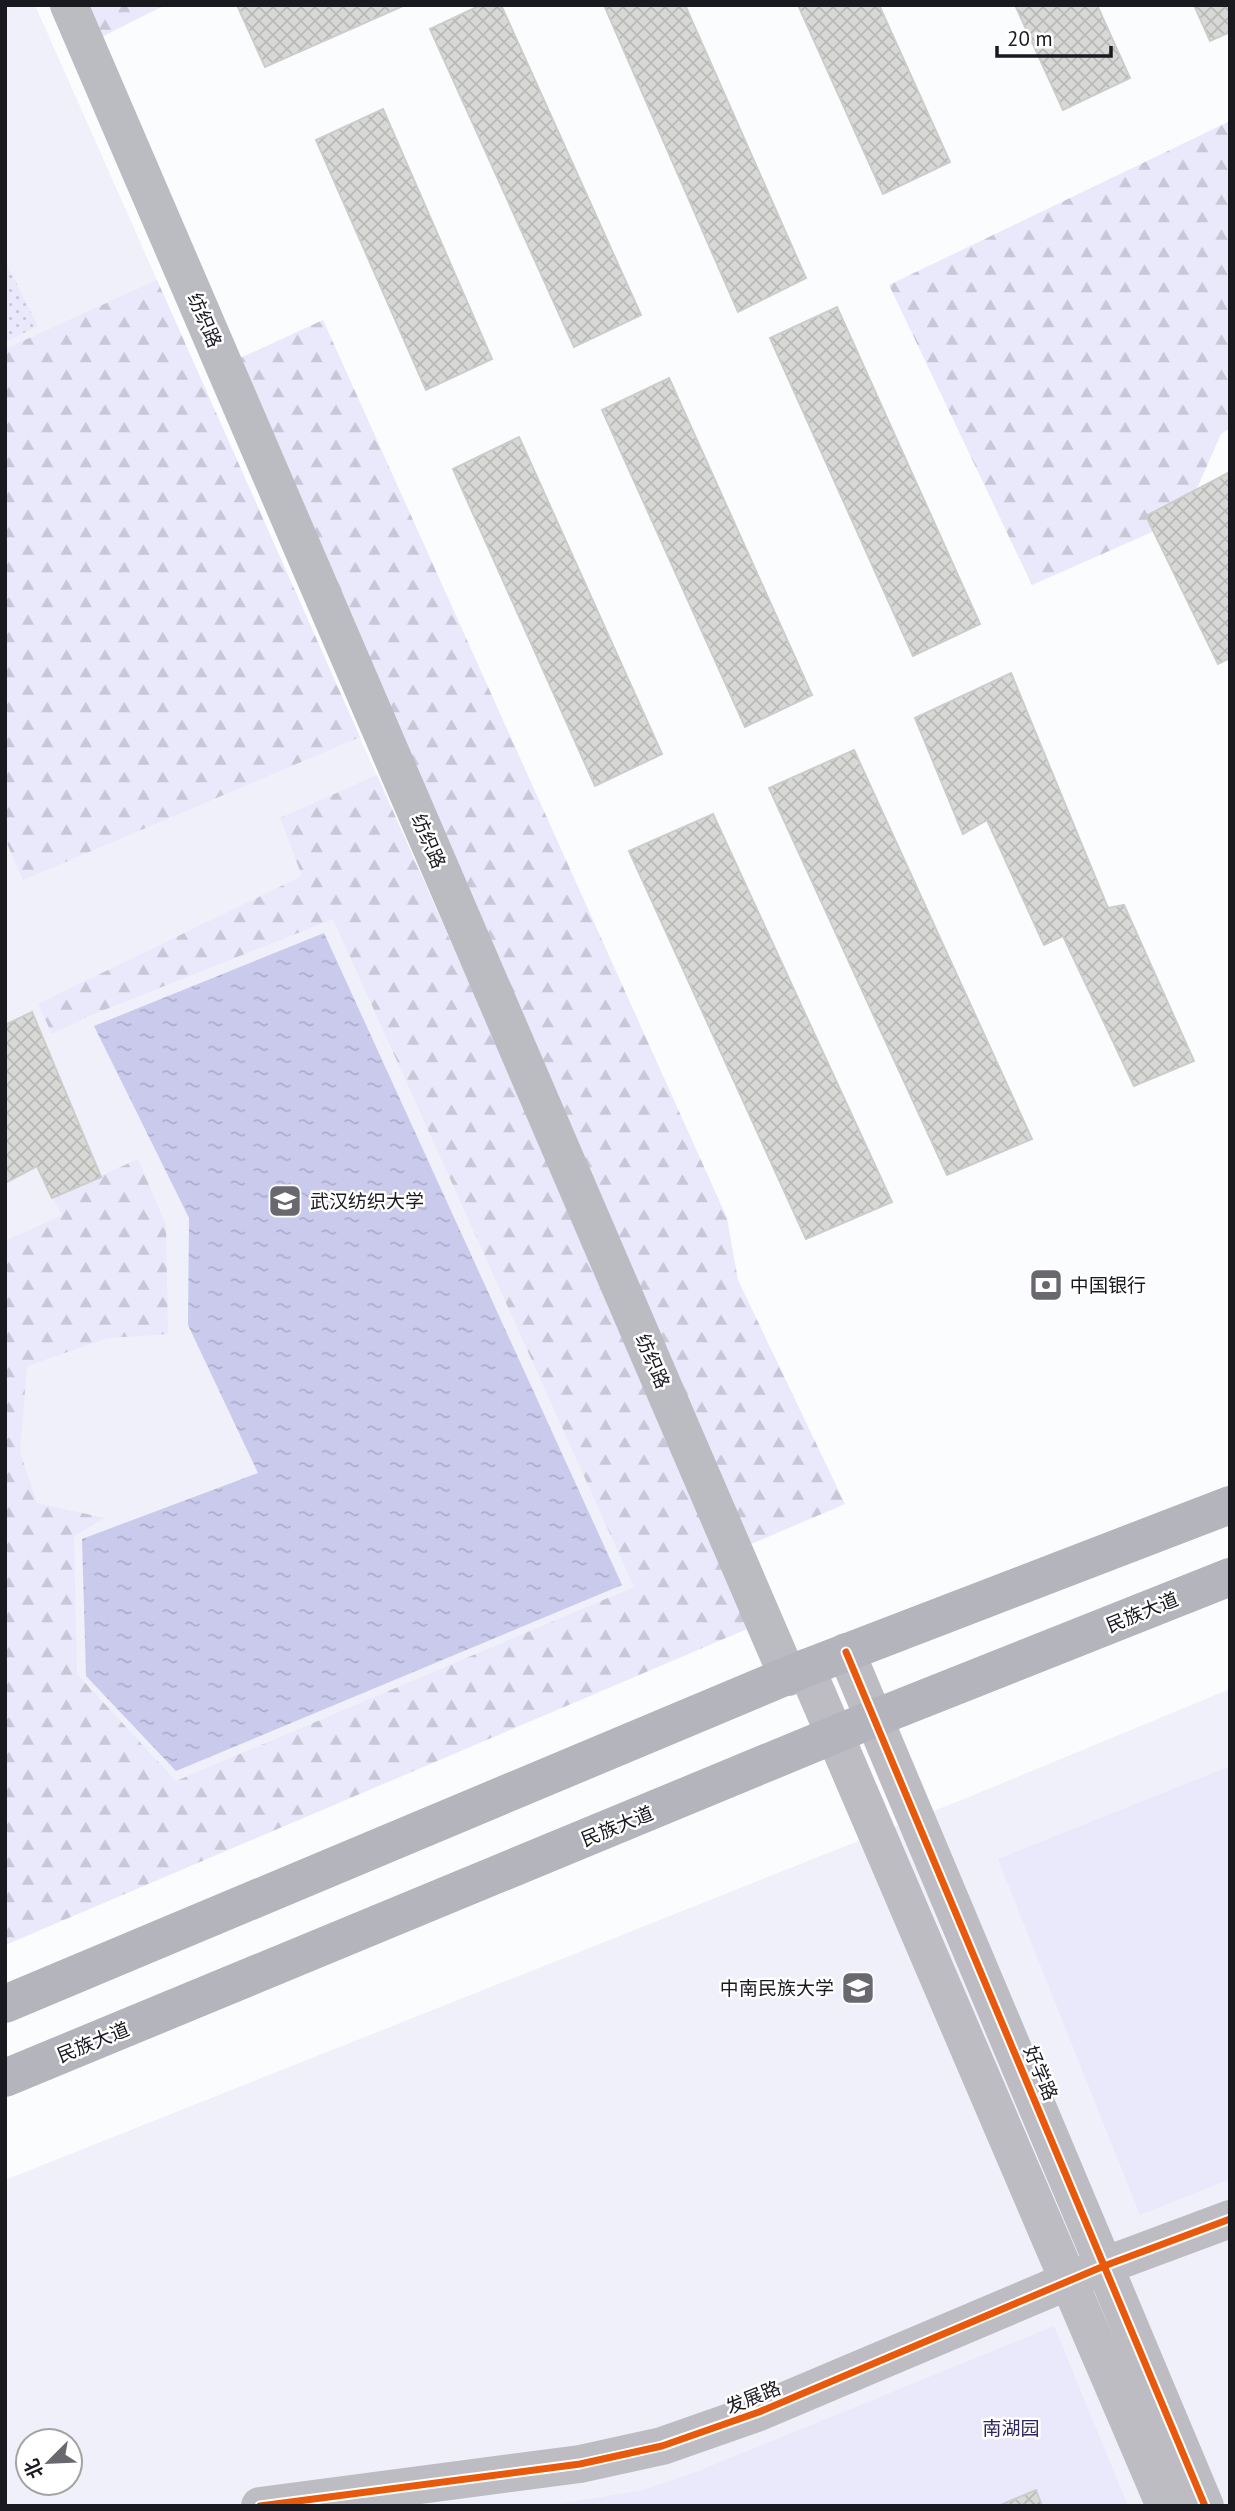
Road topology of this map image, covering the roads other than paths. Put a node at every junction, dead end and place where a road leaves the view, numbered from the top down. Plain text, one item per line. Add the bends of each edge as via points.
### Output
1 (69, 5) edge
2 (1230, 1505) edge
3 (1230, 1577) edge
4 (846, 1652) junction
5 (797, 1672) junction
6 (875, 1718) junction
7 (836, 1735) junction
8 (5, 2004) edge
9 (5, 2078) edge
10 (1230, 2219) edge
11 (1104, 2266) junction
12 (1069, 2281) junction
13 (260, 2506) edge
14 (1165, 2506) edge
15 (1205, 2506) edge

1 - 5 main road, 纺织路
2 - 4 main road
3 - 6 main road, 民族大道
4 - 5 main road
4 - 6 street, 好学路
5 - 7 street
5 - 8 main road
6 - 7 main road, 民族大道
6 - 11 street, 好学路
7 - 9 main road, 民族大道
7 - 12 street
10 - 11 street, 发展路
11 - 12 street, 发展路
11 - 15 street, 好学路
12 - 13 street, 发展路 via 759,2412 662,2446 580,2464
12 - 14 street

